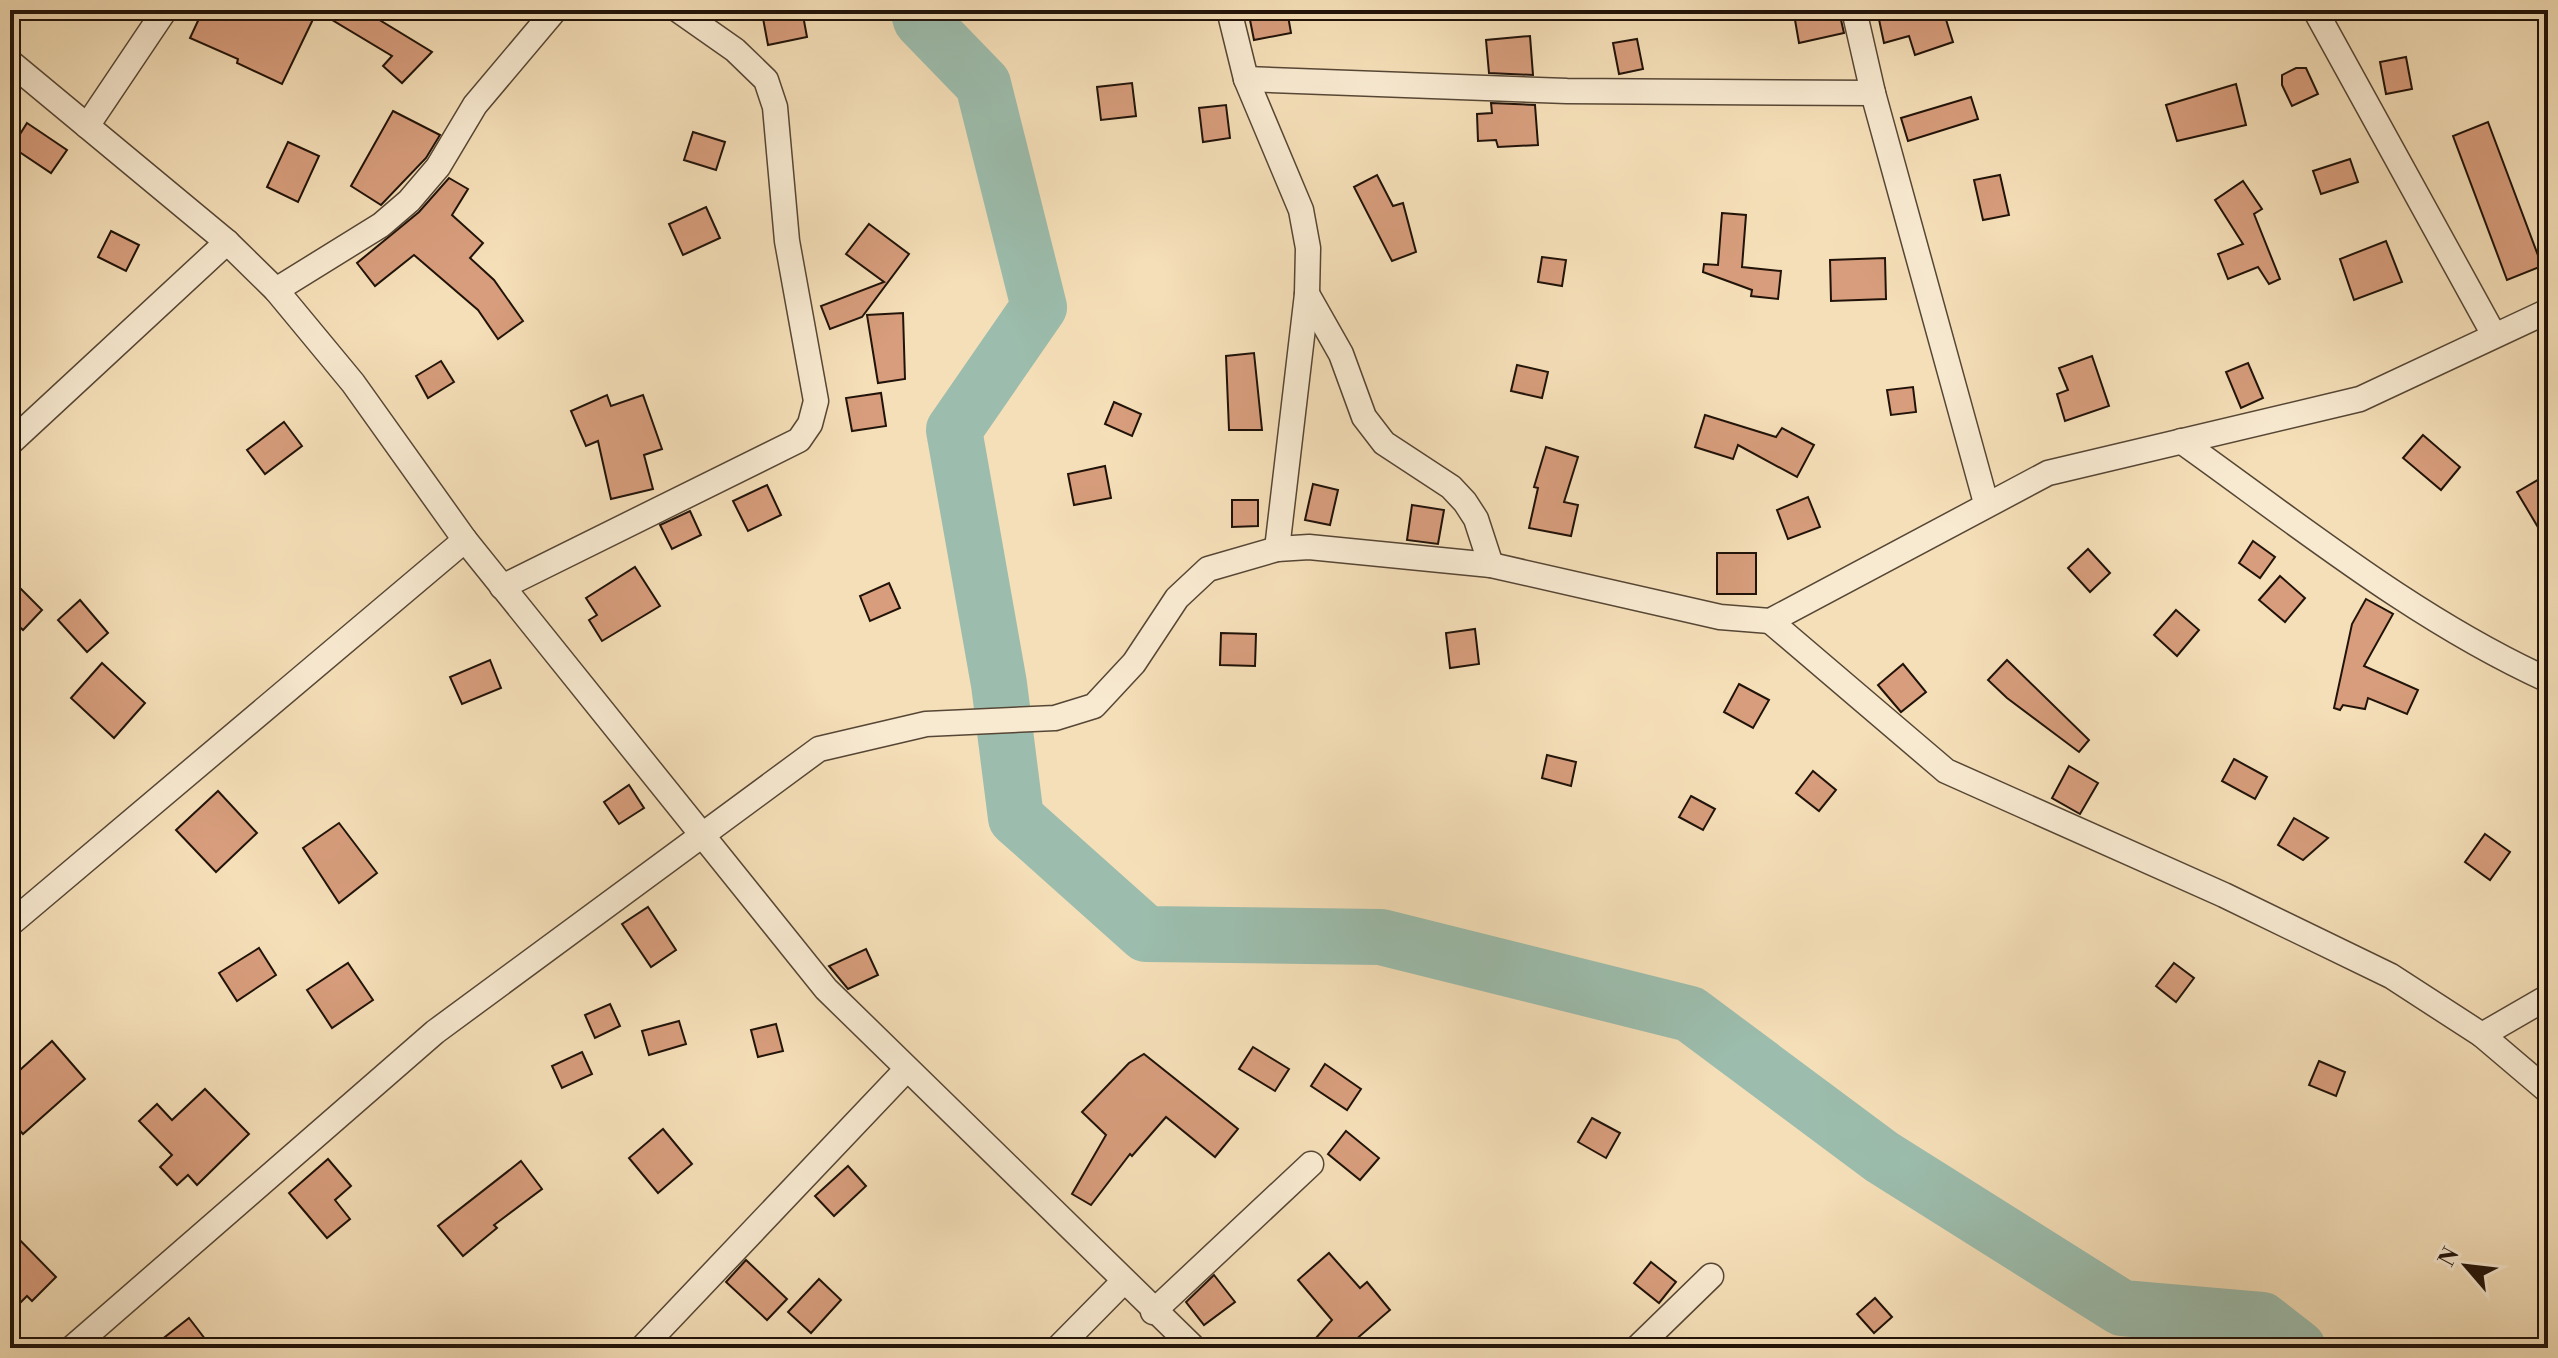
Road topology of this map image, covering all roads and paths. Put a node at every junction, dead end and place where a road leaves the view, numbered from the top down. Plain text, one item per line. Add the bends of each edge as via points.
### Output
1 (165, 10) edge
2 (555, 10) edge
3 (678, 10) edge
4 (1229, 10) edge
5 (1854, 10) edge
6 (2315, 10) edge
7 (10, 62) edge
8 (1246, 79) junction
9 (1873, 93) junction
10 (87, 126) junction
11 (227, 242) junction
12 (276, 290) junction
13 (1307, 294) junction
14 (2548, 311) edge
15 (2494, 335) junction
16 (2181, 441) junction
17 (10, 443) edge
18 (1986, 503) junction
19 (465, 540) junction
20 (1277, 549) junction
21 (1491, 565) junction
22 (502, 587) junction
23 (1770, 621) junction
24 (2548, 680) edge
25 (703, 837) junction
26 (10, 924) edge
27 (2548, 997) edge
28 (2482, 1035) junction
29 (906, 1070) junction
30 (2548, 1091) edge
31 (1311, 1164) dead end
32 (1711, 1276) dead end
33 (1123, 1282) junction
34 (1153, 1312) junction
35 (72, 1348) edge
36 (642, 1348) edge
37 (1058, 1348) edge
38 (1194, 1348) edge
39 (1637, 1348) edge

1 - 10 street
2 - 12 street via 475,105 438,167 409,201 381,225
3 - 22 street via 735,50 766,80 775,107 795,296 816,401 810,424 799,440
4 - 8 street
5 - 9 street
6 - 15 street
7 - 10 street
8 - 9 street via 1567,91
8 - 13 street via 1301,210 1308,248
9 - 18 street
10 - 11 street
11 - 12 street
11 - 17 street
12 - 19 street via 353,383
13 - 20 street
13 - 21 street via 1341,354 1364,417 1384,443 1465,502
14 - 15 street
15 - 16 street via 2360,399
16 - 18 street via 2048,473
16 - 24 street via 2361,569 2498,657
18 - 23 street
19 - 22 street
19 - 26 street
20 - 21 street via 1309,547
20 - 25 street via 1208,569 1177,598 1134,663 1094,706 1055,718 926,724 819,749
21 - 23 street via 1720,617
22 - 25 street
23 - 28 street via 1946,771 2391,976
25 - 29 street via 826,989
25 - 35 street via 435,1032
27 - 28 street
28 - 30 street
29 - 33 street
29 - 36 street
31 - 34 street
32 - 39 street
33 - 34 street
33 - 37 street
34 - 38 street

